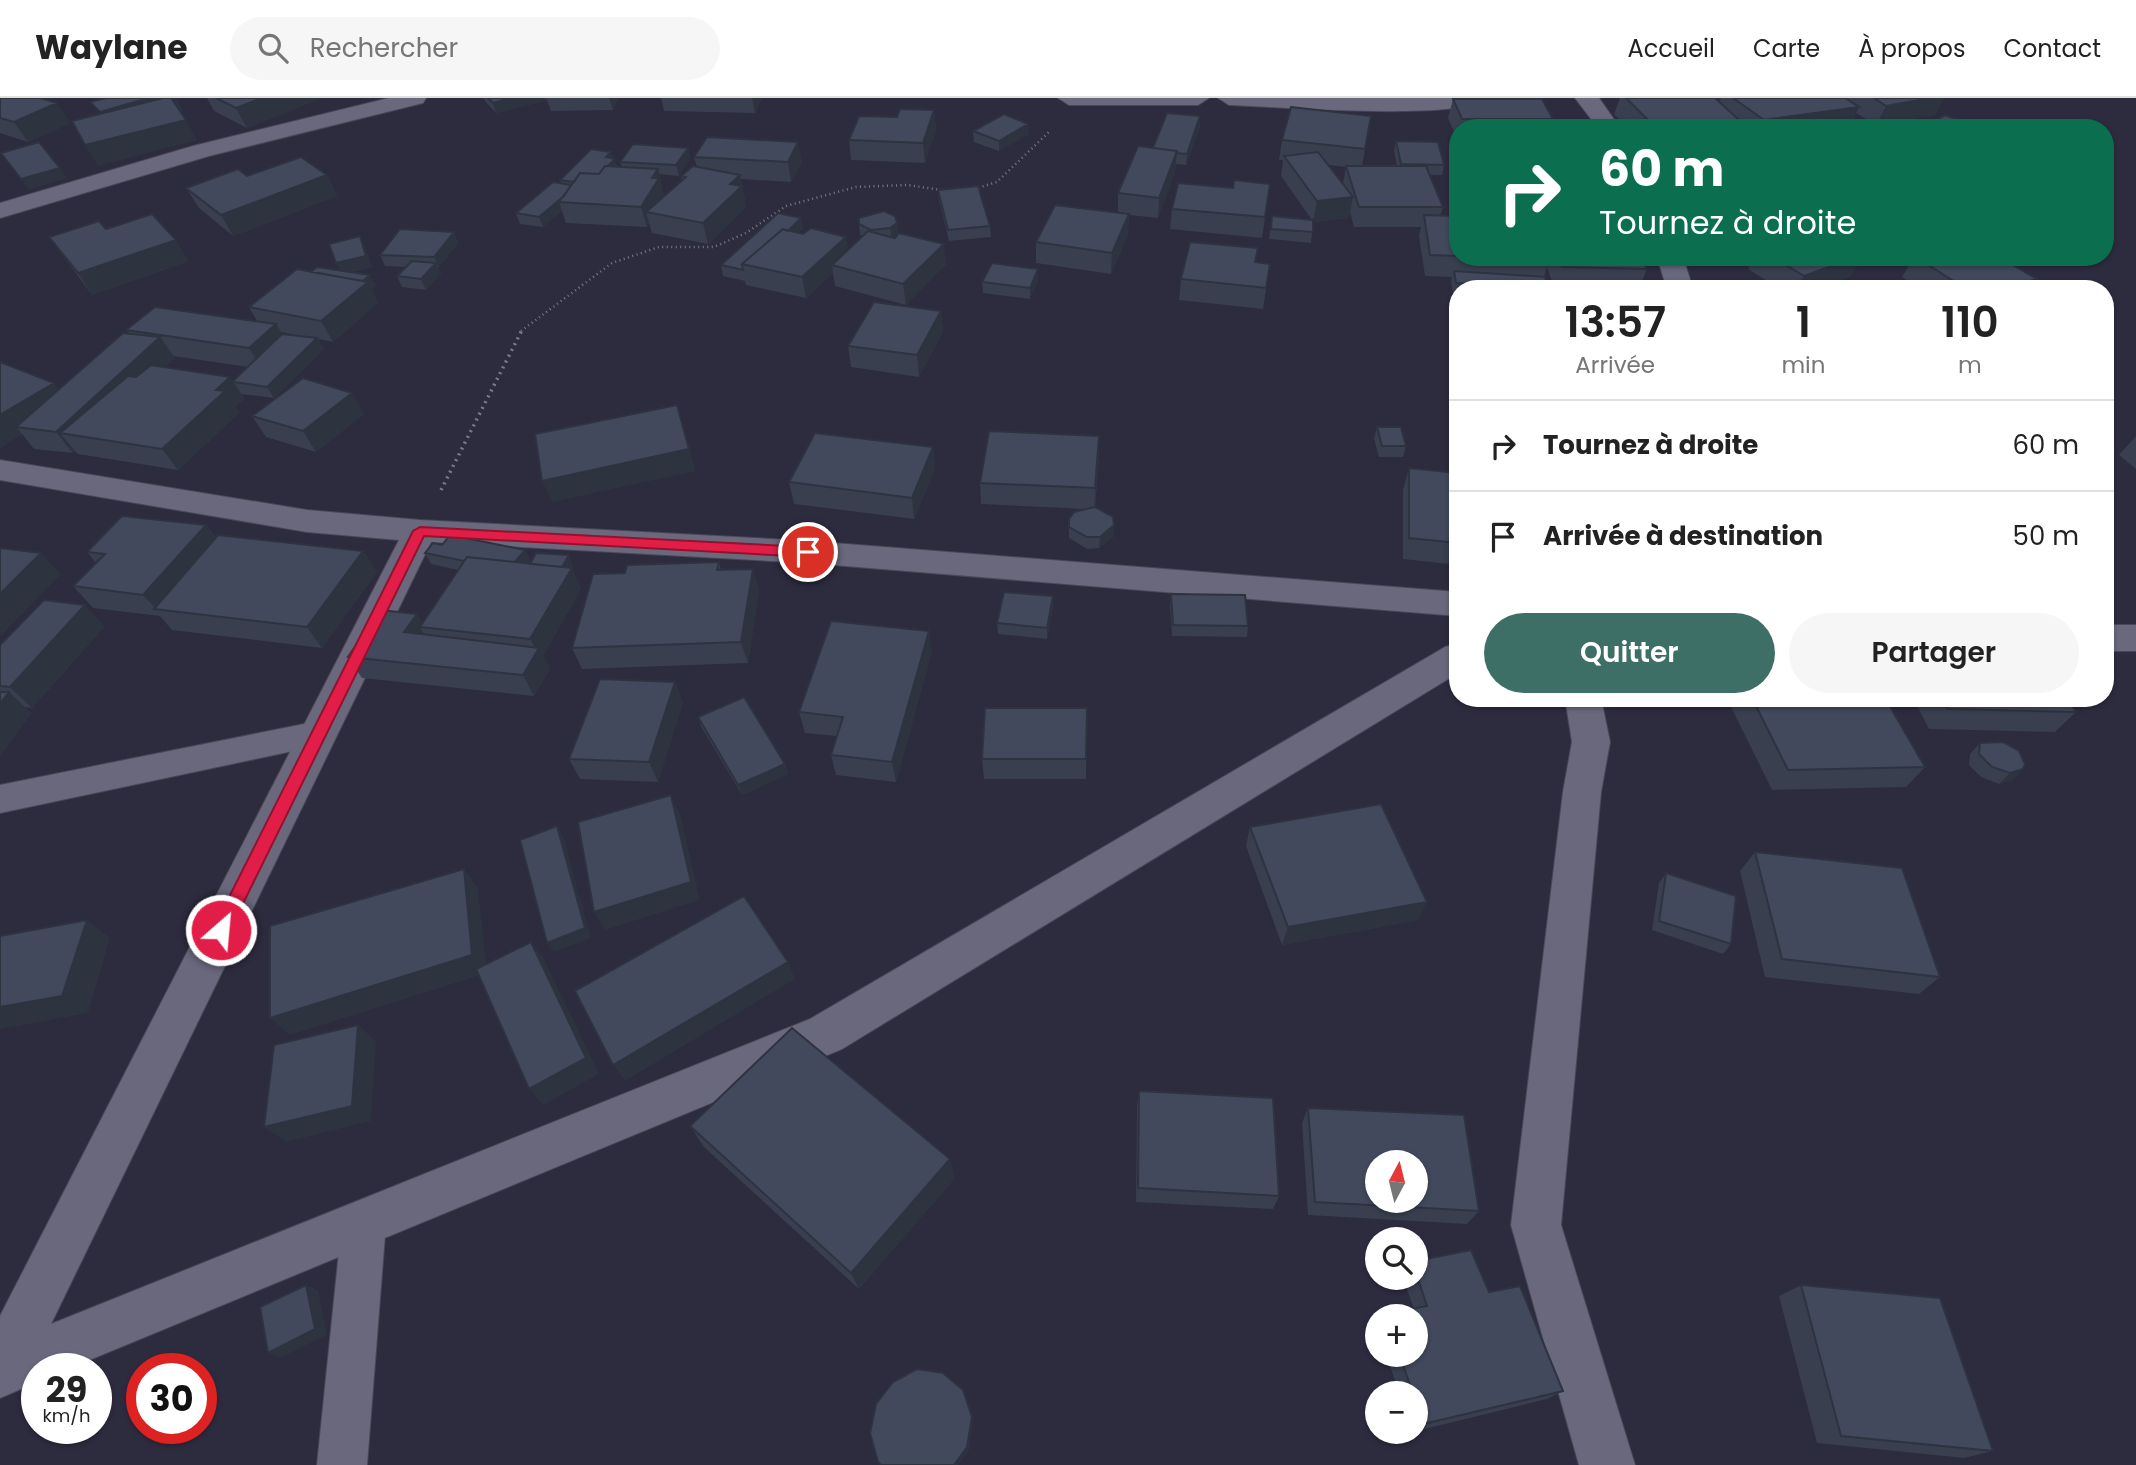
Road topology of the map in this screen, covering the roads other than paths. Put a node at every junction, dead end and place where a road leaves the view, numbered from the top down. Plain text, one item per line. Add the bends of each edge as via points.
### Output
1 (415, 98) edge
2 (1198, 98) edge
3 (1229, 98) edge
4 (1473, 98) edge
5 (1586, 98) edge
6 (1076, 99) edge
7 (1603, 119) edge
8 (0, 211) edge
9 (0, 470) edge
10 (420, 531) junction
11 (1449, 603) edge
12 (2114, 638) edge
13 (2136, 638) edge
14 (1449, 661) edge
15 (1585, 707) edge
16 (319, 734) junction
17 (0, 799) edge
18 (363, 1222) junction
19 (0, 1371) edge
20 (342, 1465) edge
21 (1608, 1465) edge

1 - 8 street via 201,151
2 - 6 street
3 - 4 street via 1408,106
5 - 7 street
9 - 10 street via 307,520
10 - 11 street via 808,552
10 - 16 street
12 - 13 street
14 - 18 street via 826,1034
15 - 21 street via 1591,742 1536,1225
16 - 17 lane
16 - 19 street
18 - 19 street
18 - 20 lane

